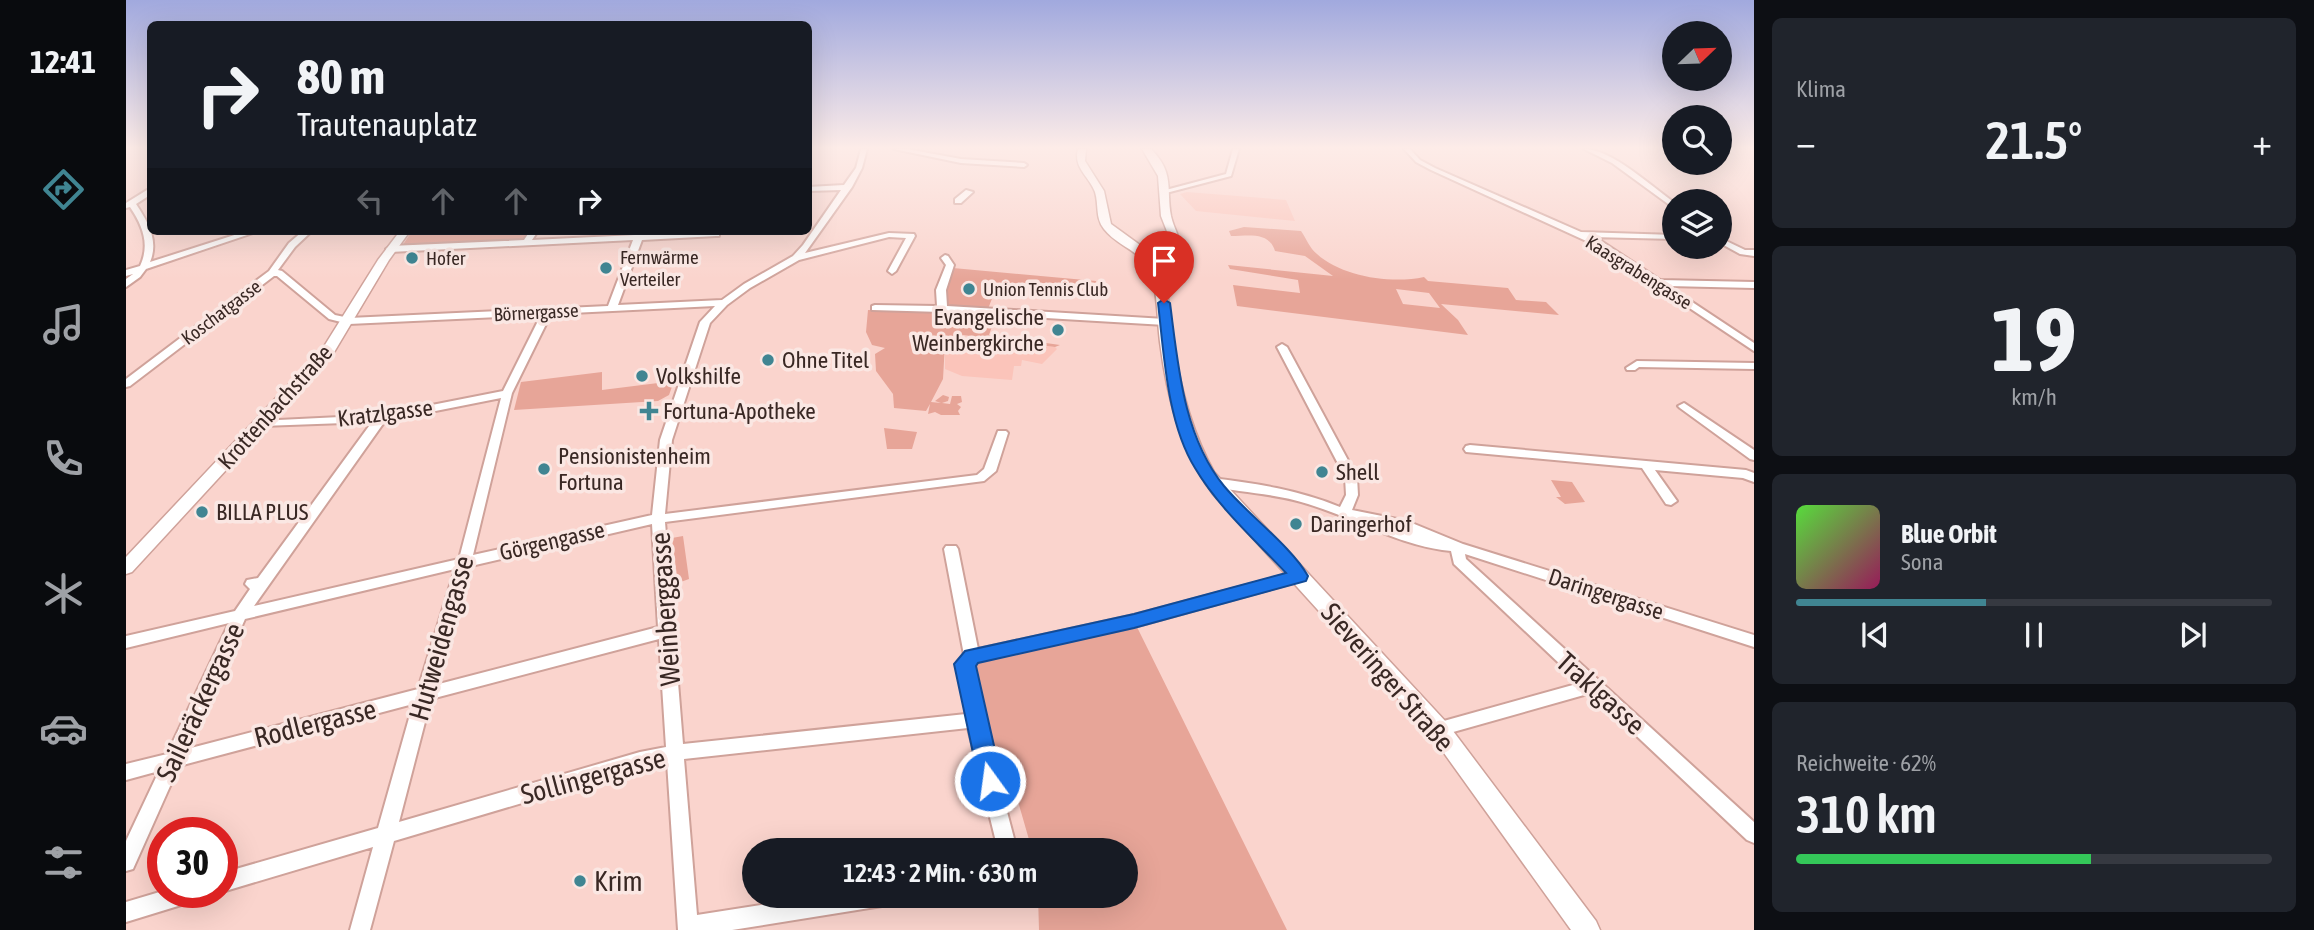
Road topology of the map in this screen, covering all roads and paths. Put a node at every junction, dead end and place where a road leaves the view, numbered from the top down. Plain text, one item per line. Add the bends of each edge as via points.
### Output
1 (844, 192) edge
2 (969, 192) dead end
3 (1100, 192) edge
4 (1166, 192) edge
5 (1485, 192) edge
6 (147, 194) edge
7 (958, 201) dead end
8 (129, 205) edge
9 (147, 212) edge
10 (139, 213) junction
11 (147, 234) edge
12 (1577, 234) junction
13 (147, 235) edge
14 (243, 235) edge
15 (303, 235) edge
16 (402, 235) edge
17 (531, 235) edge
18 (639, 235) edge
19 (1662, 237) edge
20 (526, 243) junction
21 (1598, 243) junction
22 (1662, 245) edge
23 (1733, 247) edge
24 (390, 249) junction
25 (1754, 253) edge
26 (796, 258) junction
27 (945, 258) dead end
28 (143, 268) junction
29 (1159, 269) junction
30 (892, 271) dead end
31 (272, 272) junction
32 (126, 273) edge
33 (1658, 283) junction
34 (126, 284) edge
35 (1754, 285) edge
36 (724, 303) junction
37 (612, 308) junction
38 (875, 308) dead end
39 (942, 309) junction
40 (548, 312) junction
41 (349, 321) junction
42 (1165, 323) junction
43 (1282, 347) dead end
44 (1754, 348) edge
45 (1754, 366) edge
46 (1631, 368) dead end
47 (126, 384) edge
48 (506, 393) junction
49 (1684, 406) dead end
50 (381, 418) junction
51 (262, 423) junction
52 (1002, 433) dead end
53 (1470, 449) dead end
54 (1754, 456) edge
55 (1646, 465) junction
56 (1754, 478) edge
57 (1211, 482) junction
58 (1671, 501) dead end
59 (1344, 513) junction
60 (658, 517) junction
61 (1458, 547) junction
62 (951, 549) dead end
63 (465, 561) junction
64 (126, 568) edge
65 (1299, 576) junction
66 (257, 584) joint
67 (240, 615) junction
68 (666, 631) junction
69 (1754, 641) edge
70 (126, 642) edge
71 (972, 656) junction
72 (1593, 686) junction
73 (424, 695) junction
74 (975, 720) junction
75 (1438, 729) junction
76 (677, 752) junction
77 (173, 760) junction
78 (126, 772) edge
79 (1754, 834) edge
80 (385, 836) junction
81 (1005, 838) edge
82 (126, 862) edge
83 (238, 878) edge
84 (147, 906) edge
85 (809, 908) edge
86 (126, 912) edge
87 (687, 928) edge
88 (360, 930) edge
89 (1587, 930) edge

1 - 26 street
2 - 7 street
3 - 29 main road via 1106,225 1147,254
4 - 29 main road via 1166,216 1176,245 1173,256
5 - 12 street, Kaasgrabengasse
6 - 8 street
8 - 10 street
9 - 10 street
10 - 11 street
12 - 19 street
12 - 21 street, Kaasgrabengasse
13 - 28 street via 148,261
14 - 28 street
15 - 31 street, Koschatgasse
16 - 24 main road, Krottenbachstraße
17 - 20 street
18 - 20 street
18 - 37 street
20 - 24 street
21 - 22 street
21 - 33 street, Kaasgrabengasse
23 - 25 street
24 - 41 main road, Krottenbachstraße
26 - 30 street via 889,234 911,236
26 - 36 street
27 - 39 street via 950,265 939,298
28 - 32 street
28 - 34 street
29 - 42 main road, Sieveringer Straße
31 - 41 street via 332,317
31 - 47 street, Koschatgasse
33 - 35 street
33 - 44 street, Kaasgrabengasse
36 - 37 street, Börnergasse
36 - 60 street, Weinberggasse via 705,322 666,440
37 - 40 street, Börnergasse
38 - 39 street
39 - 42 street
40 - 41 street, Börnergasse
40 - 48 street, Hutweidengasse
41 - 51 main road, Krottenbachstraße
42 - 57 main road, Sieveringer Straße via 1189,439
43 - 59 street via 1351,477 1352,495
45 - 46 street via 1637,364
48 - 50 street, Kratzlgasse
48 - 63 street, Hutweidengasse
49 - 54 street
50 - 51 street, Kratzlgasse
50 - 66 street, Saileräckergasse
51 - 64 main road, Krottenbachstraße
52 - 60 street, Görgengasse via 990,471 973,480
53 - 55 street
55 - 56 street
55 - 58 street
57 - 59 street, Daringergasse
57 - 65 main road, Sieveringer Straße
59 - 61 street, Daringergasse via 1366,525 1432,546
60 - 63 street, Görgengasse
60 - 68 street, Weinberggasse
61 - 69 street, Daringergasse
61 - 72 street, Traklgasse via 1459,561
62 - 71 street
63 - 67 street, Görgengasse
63 - 73 street, Hutweidengasse
65 - 71 street via 1134,621
65 - 75 main road, Sieveringer Straße
66 - 67 street, Saileräckergasse
67 - 70 street, Görgengasse
67 - 77 street, Saileräckergasse
68 - 73 street, Rodlergasse
68 - 76 street, Weinberggasse
71 - 74 street via 965,664
72 - 75 street
72 - 79 street, Traklgasse
73 - 77 street, Rodlergasse
73 - 80 street, Hutweidengasse
74 - 76 street, Sollingergasse
74 - 81 street
75 - 89 main road, Sieveringer Straße
76 - 80 street, Sollingergasse
76 - 87 street, Weinberggasse
77 - 78 street, Rodlergasse
77 - 82 street, Saileräckergasse
80 - 83 street, Sollingergasse
80 - 88 street, Hutweidengasse
84 - 86 street
85 - 87 street

